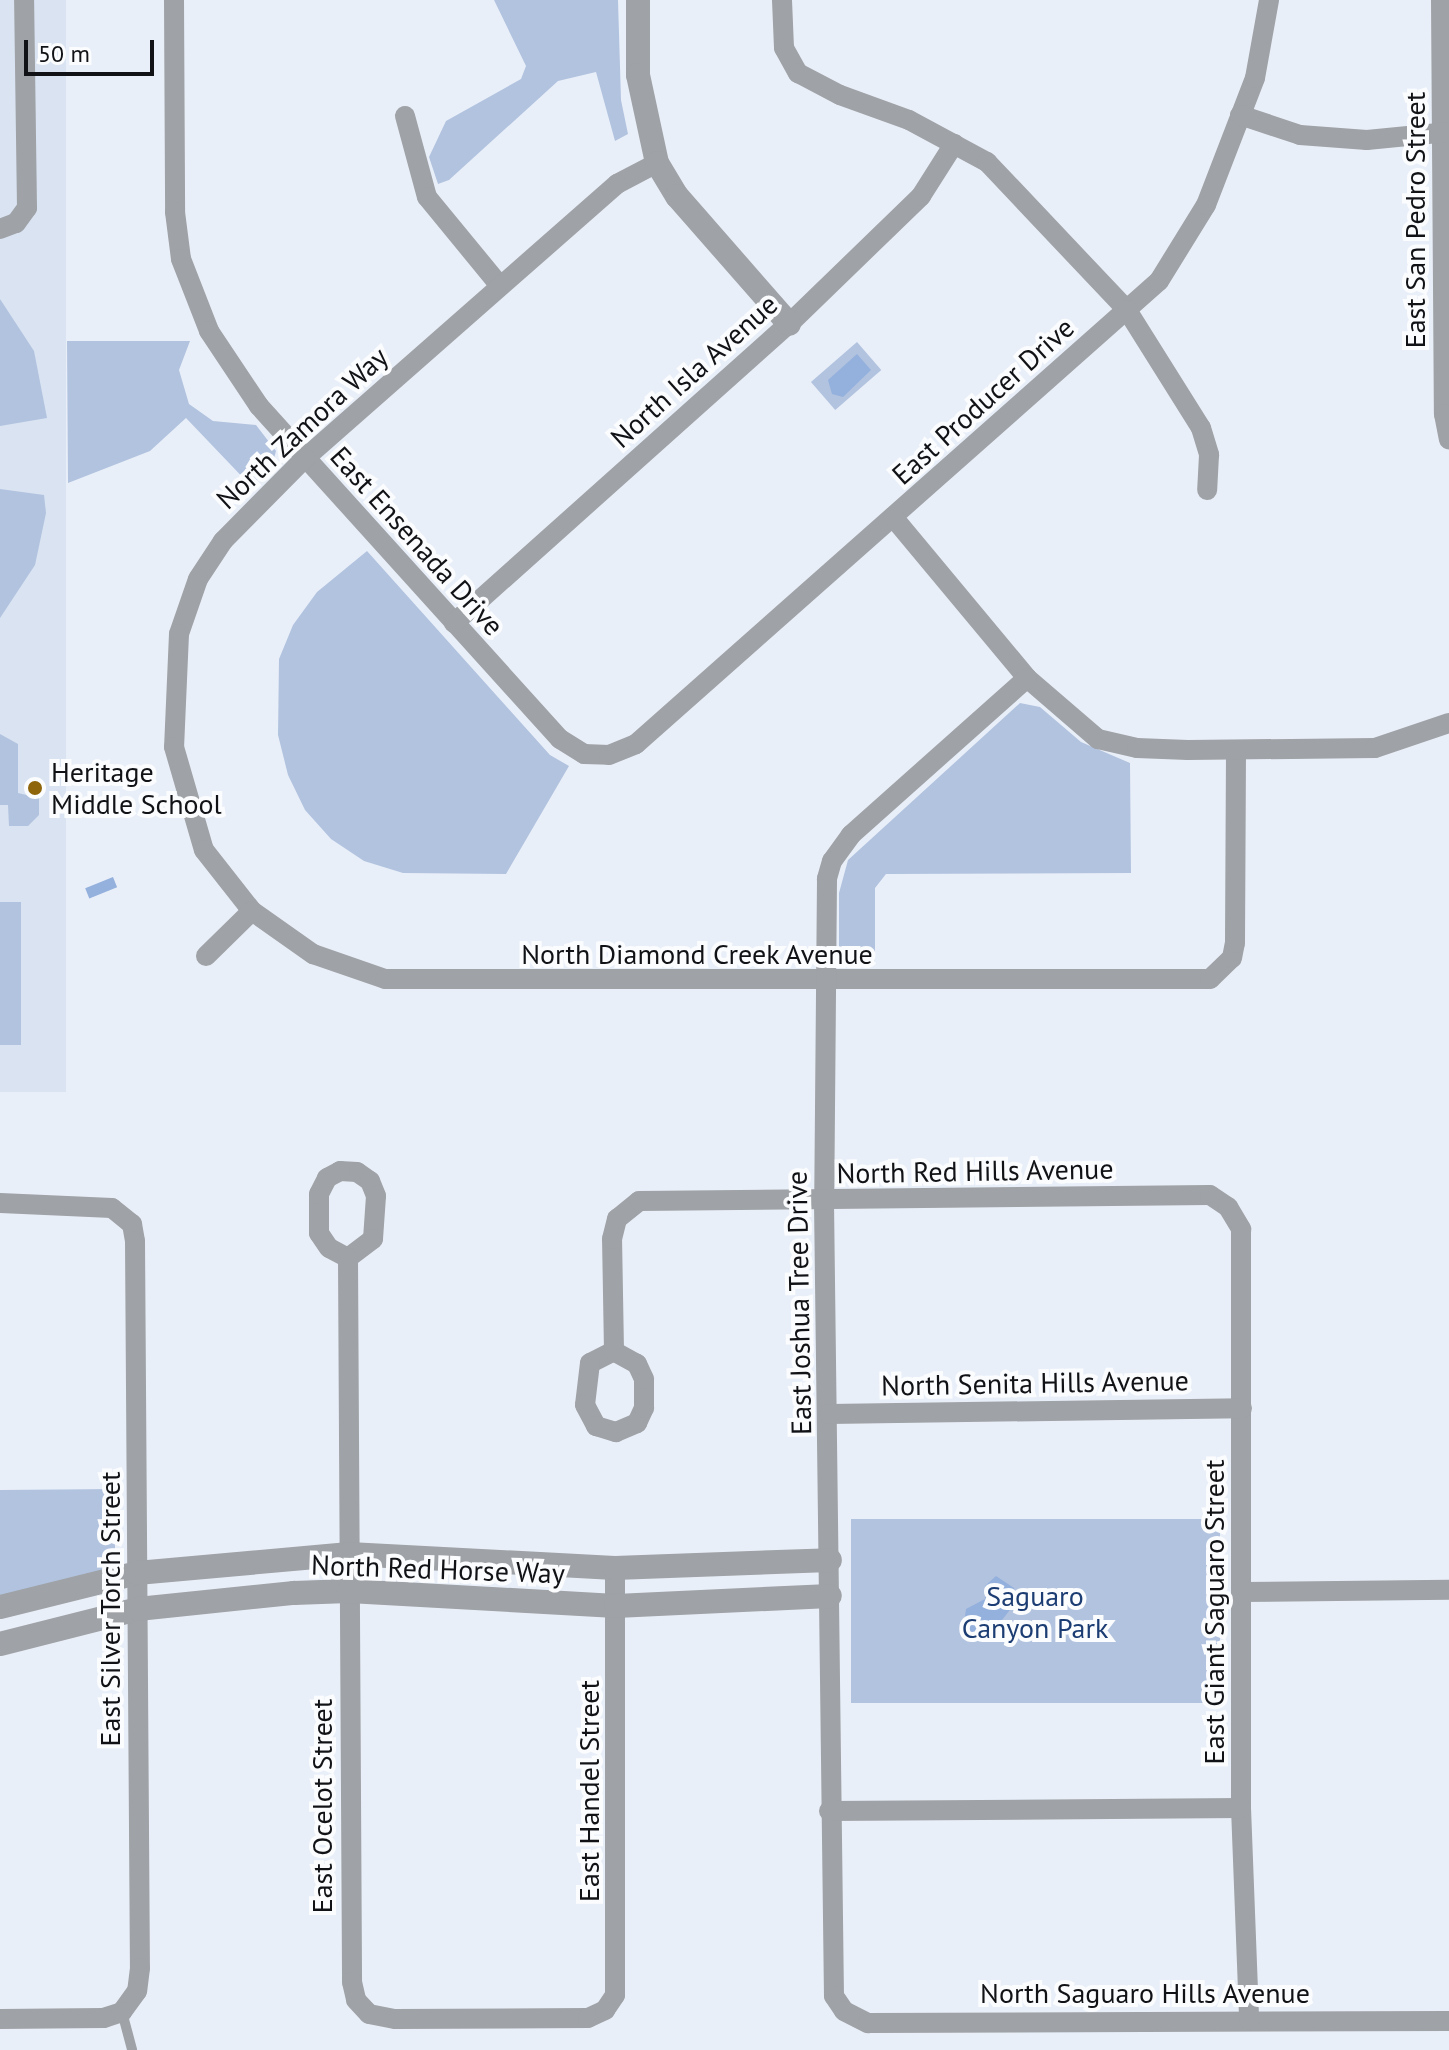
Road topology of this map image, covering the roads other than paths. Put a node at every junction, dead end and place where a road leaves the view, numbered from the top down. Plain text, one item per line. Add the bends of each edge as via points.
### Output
1 (174, 0) edge
2 (638, 0) edge
3 (782, 0) edge
4 (1269, 0) edge
5 (1441, 0) edge
6 (24, 7) edge
7 (1240, 115) junction
8 (405, 116) dead end
9 (1446, 132) edge
10 (954, 144) junction
11 (657, 163) junction
12 (0, 229) edge
13 (500, 286) junction
14 (1127, 310) junction
15 (789, 324) junction
16 (1449, 440) edge
17 (305, 458) junction
18 (1207, 490) dead end
19 (893, 517) junction
20 (454, 623) junction
21 (1027, 678) junction
22 (1449, 723) edge
23 (1236, 750) junction
24 (609, 755) joint
25 (252, 911) junction
26 (206, 956) dead end
27 (825, 982) junction
28 (824, 1202) junction
29 (0, 1203) edge
30 (1228, 1207) joint
31 (348, 1258) dead end
32 (614, 1351) dead end
33 (1242, 1408) junction
34 (829, 1414) junction
35 (349, 1554) junction
36 (830, 1560) junction
37 (615, 1568) junction
38 (137, 1573) junction
39 (1449, 1590) edge
40 (349, 1591) junction
41 (1241, 1592) junction
42 (830, 1596) junction
43 (616, 1606) junction
44 (0, 1607) edge
45 (138, 1609) junction
46 (0, 1644) edge
47 (1241, 1808) junction
48 (829, 1811) junction
49 (127, 2008) junction
50 (605, 2010) joint
51 (844, 2011) joint
52 (0, 2019) edge
53 (1249, 2020) junction
54 (1449, 2021) edge
55 (132, 2050) edge

1 - 17 street, East Ensenada Drive via 175,212 181,259 209,331 233,370
2 - 11 street via 638,75
3 - 10 street via 784,48 798,73
4 - 7 street, East Producer Drive via 1255,78
5 - 9 street, East San Pedro Street
6 - 12 street via 27,208 16,223
7 - 9 street via 1300,135 1367,140
7 - 14 street, East Producer Drive via 1206,205 1159,281
8 - 13 street via 427,197
9 - 16 street, East San Pedro Street via 1444,414
10 - 14 street via 987,162
10 - 15 street, North Isla Avenue via 921,196
11 - 13 street, North Zamora Way via 617,184
11 - 15 street via 677,196
13 - 17 street, North Zamora Way
14 - 18 street via 1201,428 1209,455
14 - 19 street, East Producer Drive
15 - 20 street, North Isla Avenue
17 - 20 street, East Ensenada Drive
17 - 25 street, North Zamora Way via 223,541 198,579 179,634 174,747 192,824 225,882
19 - 21 street
19 - 24 street, East Producer Drive via 636,744
20 - 24 street, East Ensenada Drive via 560,739 584,754
21 - 23 street via 1098,739 1137,748
21 - 27 street, East Joshua Tree Drive via 840,848 827,879
22 - 23 street via 1375,748
23 - 27 street, North Diamond Creek Avenue via 1235,943 1222,971 1197,981
25 - 26 street
25 - 27 street, North Diamond Creek Avenue via 313,954 385,979
27 - 28 street, East Joshua Tree Drive
28 - 30 street, North Red Hills Avenue via 1210,1195
28 - 32 street, North Red Hills Avenue via 639,1201 625,1208 612,1239
28 - 34 street, East Joshua Tree Drive
29 - 38 street, East Silver Torch Street via 96,1205 124,1215 135,1241
30 - 33 street, East Giant Saguaro Street via 1241,1229
31 - 35 street, East Ocelot Street
33 - 34 street, North Senita Hills Avenue
33 - 41 street, East Giant Saguaro Street
34 - 36 street, East Joshua Tree Drive
35 - 37 street, North Red Horse Way
35 - 38 street, North Red Horse Way
35 - 40 street, East Ocelot Street
36 - 37 street, North Red Horse Way
36 - 42 street, East Joshua Tree Drive
37 - 43 street, East Handel Street
38 - 44 street, North Red Horse Way
38 - 45 street, East Silver Torch Street
39 - 41 street
40 - 43 street, North Red Horse Way
40 - 45 street, North Red Horse Way
40 - 50 street, East Ocelot Street via 356,2000 369,2014 395,2019 588,2018
41 - 47 street, East Giant Saguaro Street
42 - 43 street, North Red Horse Way
42 - 48 street, East Joshua Tree Drive
43 - 50 street, East Handel Street via 618,1987
45 - 46 street, North Red Horse Way
45 - 49 street, East Silver Torch Street via 140,1968
47 - 48 street
47 - 53 street, East Giant Saguaro Street
48 - 51 street, East Joshua Tree Drive via 832,1978 834,1996
49 - 52 street via 104,2018
49 - 55 lane
51 - 53 street, North Saguaro Hills Avenue via 868,2023
53 - 54 street, North Saguaro Hills Avenue

